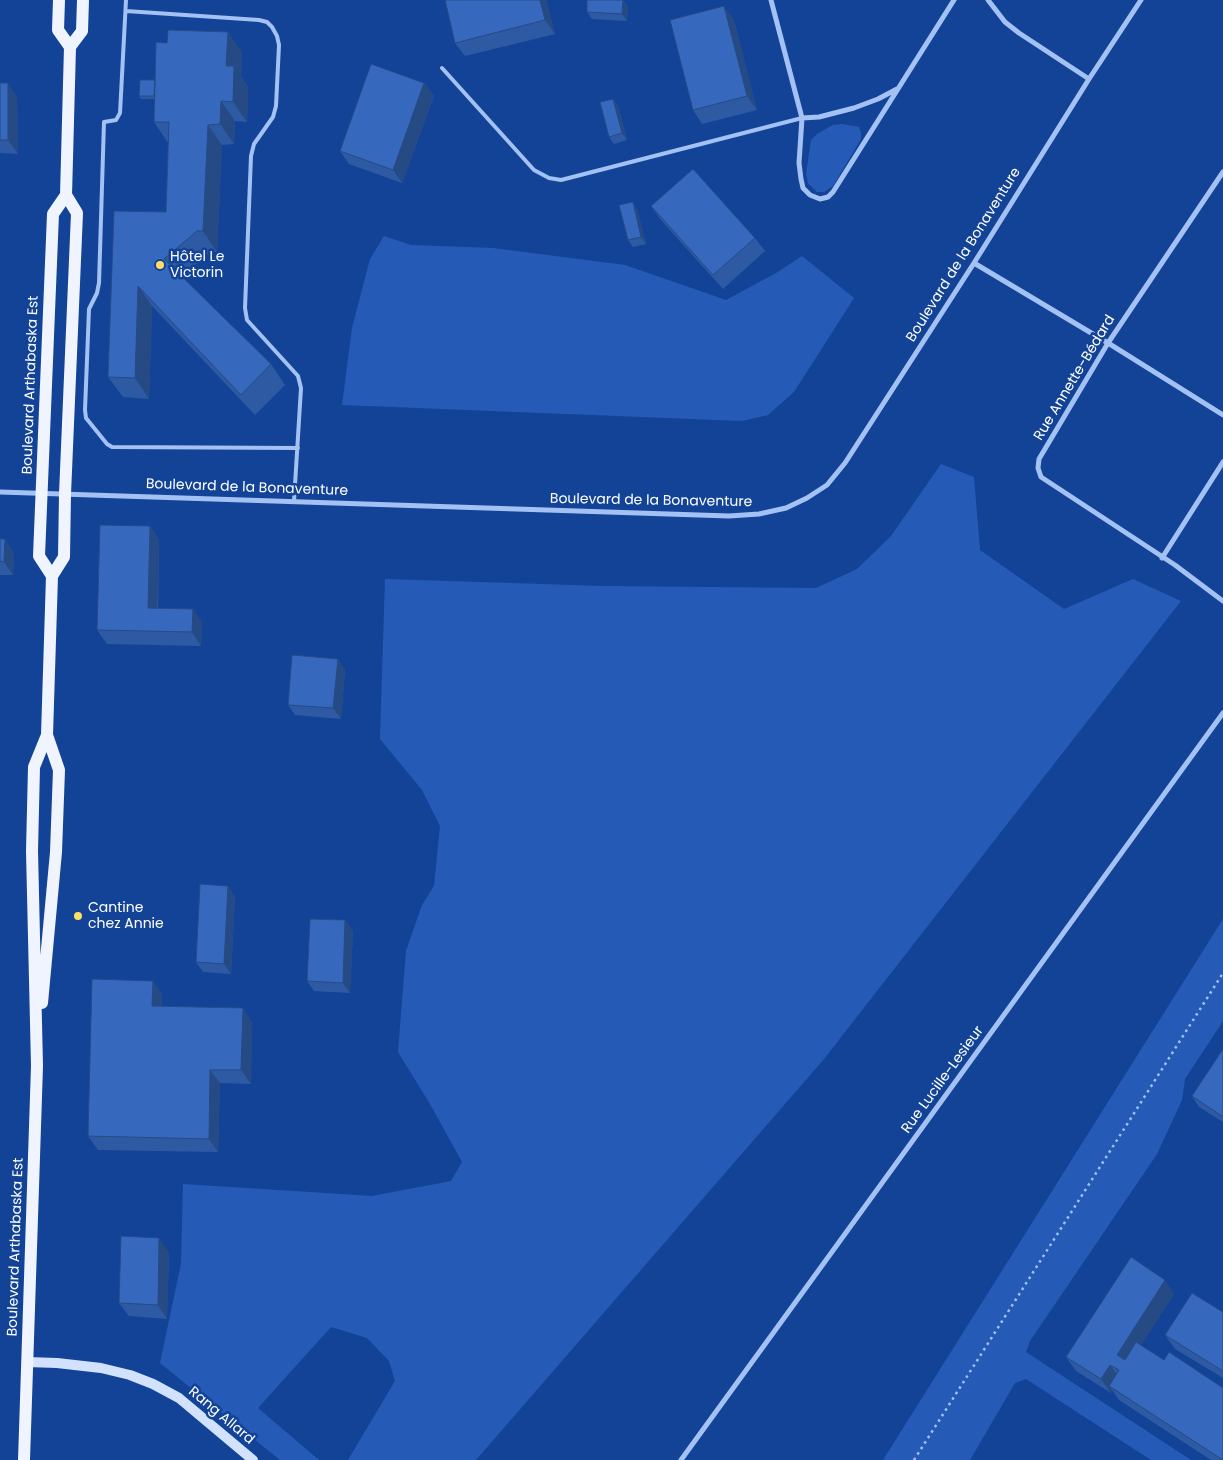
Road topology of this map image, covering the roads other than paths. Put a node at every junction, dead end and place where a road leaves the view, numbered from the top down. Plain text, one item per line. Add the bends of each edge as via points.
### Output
1 (59, 0) edge
2 (83, 0) edge
3 (126, 0) edge
4 (770, 0) edge
5 (954, 0) edge
6 (988, 0) edge
7 (1141, 0) edge
8 (126, 11) junction
9 (70, 47) junction
10 (442, 68) dead end
11 (1089, 79) junction
12 (897, 89) junction
13 (802, 118) junction
14 (1223, 172) edge
15 (66, 195) junction
16 (974, 262) junction
17 (1108, 343) junction
18 (1223, 416) edge
19 (298, 448) junction
20 (1223, 462) edge
21 (0, 492) edge
22 (41, 494) junction
23 (64, 494) junction
24 (294, 501) junction
25 (1162, 558) junction
26 (52, 576) junction
27 (1223, 601) edge
28 (1223, 713) edge
29 (47, 735) junction
30 (37, 1066) junction
31 (27, 1362) junction
32 (24, 1460) edge
33 (253, 1460) edge
34 (681, 1460) edge

1 - 9 main road via 58,30
2 - 9 main road, Boulevard Arthabaska Est via 82,31
3 - 8 lane
4 - 13 street
5 - 12 street
6 - 11 street via 1005,22 1019,33
7 - 11 street, Boulevard de la Bonaventure
8 - 19 lane via 259,20 267,22 277,36 276,106 273,117 254,144 251,156 245,308 248,320 298,376 301,388
8 - 19 lane via 120,113 116,120 104,122 99,283 89,309 86,418 112,447
9 - 15 main road, Boulevard Arthabaska Est
10 - 13 lane via 534,170 561,180
11 - 16 street, Boulevard de la Bonaventure
12 - 13 street via 854,108
12 - 13 street via 828,197 820,199 804,188 799,163
14 - 17 street, Rue Annette-Bédard
15 - 22 main road, Boulevard Arthabaska Est via 53,214
15 - 23 main road, Boulevard Arthabaska Est via 77,213
16 - 17 street
16 - 24 street, Boulevard de la Bonaventure via 845,463 827,485 786,508 730,516
17 - 18 street
17 - 25 street, Rue Annette-Bédard via 1039,459 1040,477
19 - 24 lane
20 - 25 street
21 - 22 street, Boulevard de la Bonaventure
22 - 23 street, Boulevard de la Bonaventure
22 - 26 main road, Boulevard Arthabaska Est via 39,556
23 - 24 street, Boulevard de la Bonaventure
23 - 26 main road, Boulevard Arthabaska Est via 64,557
25 - 27 street
26 - 29 main road, Boulevard Arthabaska Est
28 - 34 street, Rue Lucille-Lesieur
29 - 30 main road, Boulevard Arthabaska Est via 34,767 32,851
29 - 30 main road, Boulevard Arthabaska Est via 59,770 56,852
30 - 31 main road, Boulevard Arthabaska Est
31 - 32 main road, Boulevard Arthabaska Est
31 - 33 street, Rang Allard via 101,1368 153,1384 179,1398

